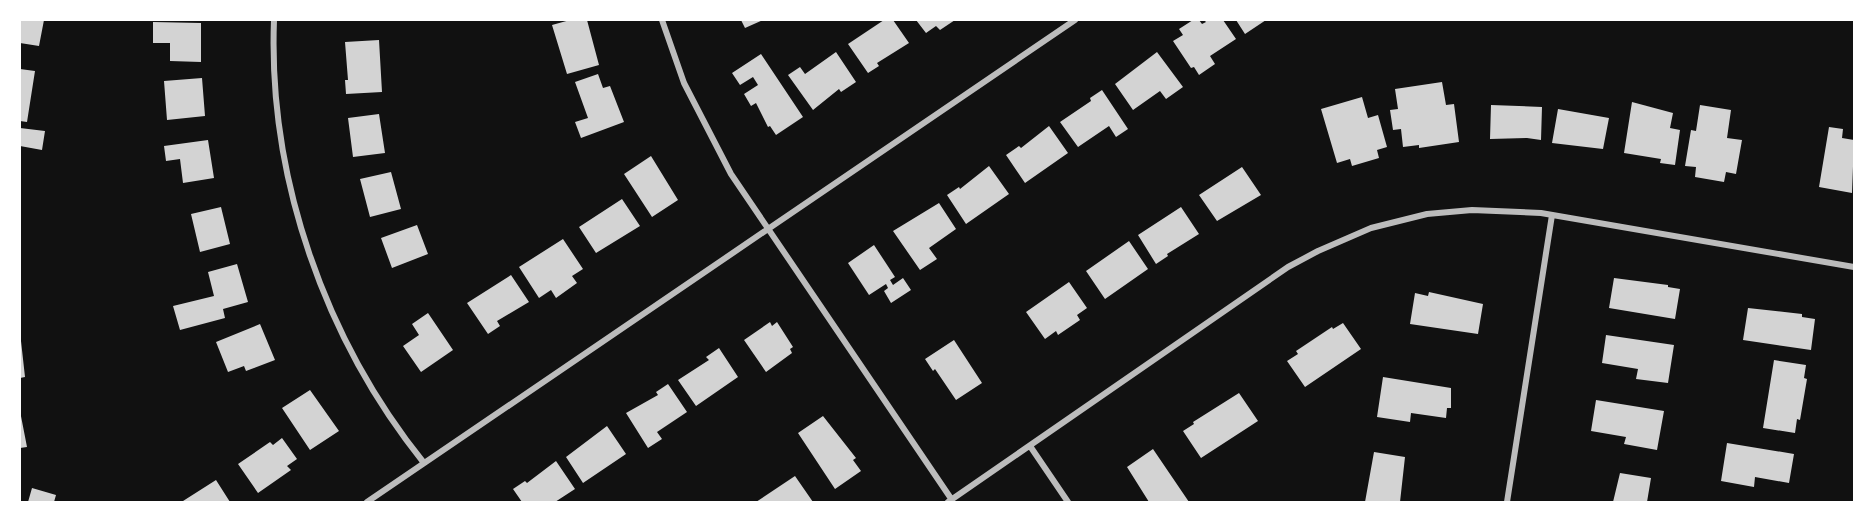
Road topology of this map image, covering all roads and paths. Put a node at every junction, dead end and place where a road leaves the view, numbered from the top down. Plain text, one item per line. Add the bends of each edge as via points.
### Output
1 (274, 20) edge
2 (662, 20) edge
3 (1075, 20) edge
4 (1552, 215) junction
5 (769, 230) junction
6 (1854, 267) edge
7 (1030, 446) junction
8 (424, 463) junction
9 (950, 501) edge
10 (367, 502) edge
11 (1068, 502) edge
12 (1507, 502) edge

1 - 8 street via 280,133 313,265 366,379
2 - 5 street via 675,62 708,134
3 - 5 street
4 - 6 street
4 - 7 street via 1484,210 1438,213 1382,225 1339,241 1288,267
4 - 12 street
5 - 8 street
5 - 9 street
7 - 9 street
7 - 11 street
8 - 10 street

